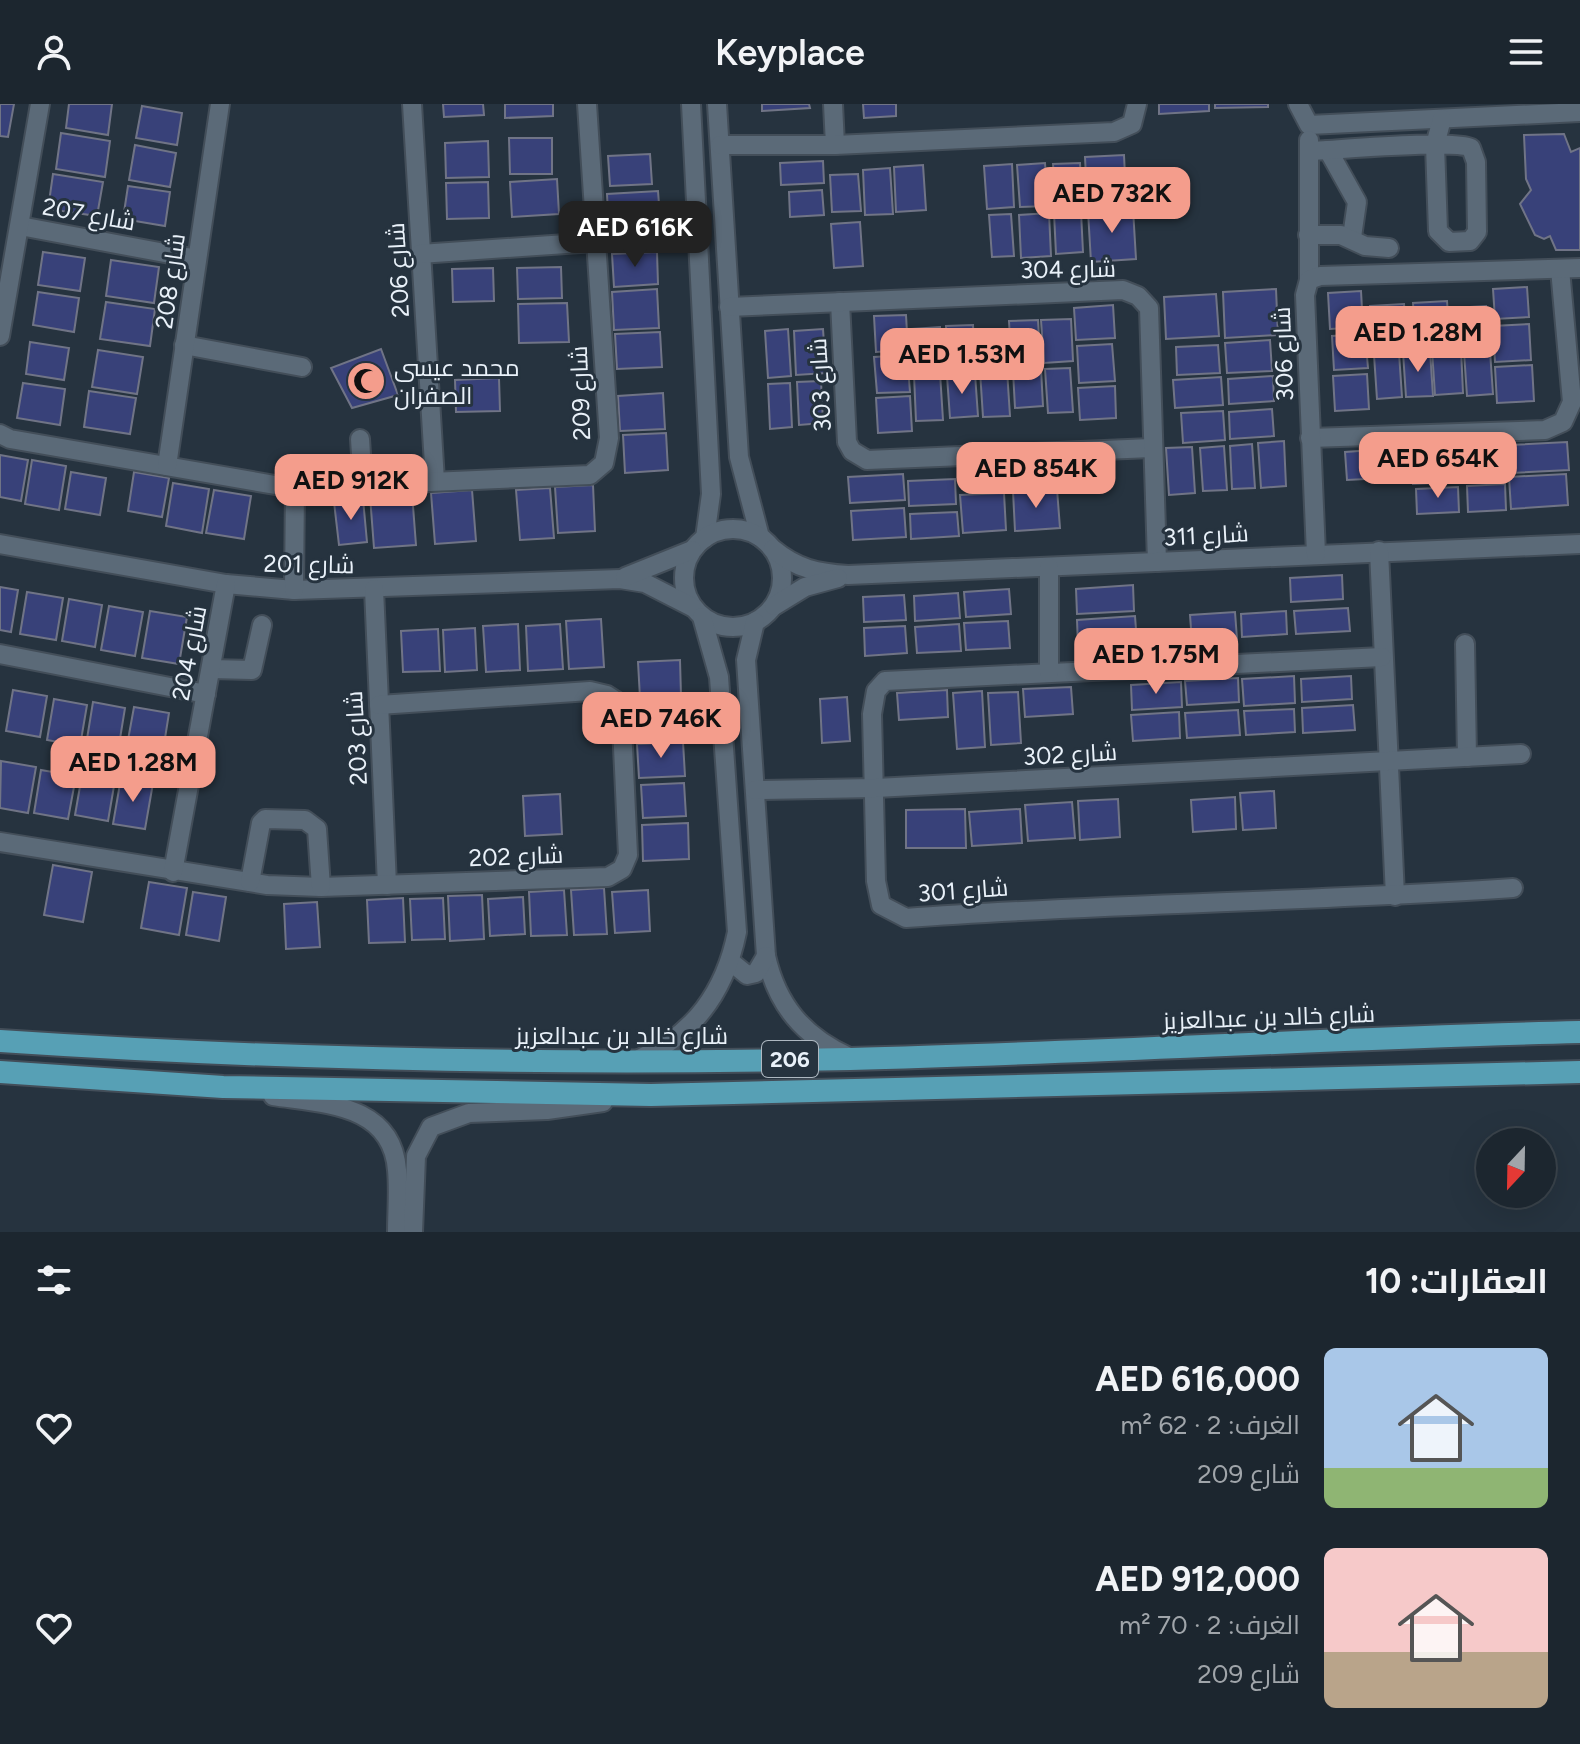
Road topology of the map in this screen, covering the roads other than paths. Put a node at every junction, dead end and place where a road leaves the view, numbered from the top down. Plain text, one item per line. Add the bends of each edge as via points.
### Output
1 (40, 104) edge
2 (220, 104) edge
3 (412, 104) edge
4 (587, 104) edge
5 (691, 104) edge
6 (717, 104) edge
7 (833, 104) edge
8 (1137, 104) edge
9 (1298, 104) edge
10 (1580, 112) edge
11 (1450, 119) junction
12 (1309, 125) junction
13 (720, 145) junction
14 (835, 145) junction
15 (1435, 145) junction
16 (1459, 145) junction
17 (1328, 150) junction
18 (1309, 151) junction
19 (20, 226) junction
20 (1308, 235) junction
21 (1352, 237) junction
22 (595, 242) junction
23 (1457, 242) junction
24 (1389, 248) dead end
25 (420, 254) junction
26 (197, 259) junction
27 (1580, 268) edge
28 (1560, 269) junction
29 (1446, 272) junction
30 (1467, 272) junction
31 (1309, 280) junction
32 (840, 302) junction
33 (729, 307) junction
34 (0, 336) edge
35 (184, 345) junction
36 (302, 367) dead end
37 (0, 434) edge
38 (1310, 438) junction
39 (360, 439) dead end
40 (1151, 448) junction
41 (167, 466) junction
42 (435, 481) junction
43 (295, 485) junction
44 (363, 485) junction
45 (766, 543) junction
46 (0, 544) edge
47 (699, 544) junction
48 (1575, 545) edge
49 (1379, 551) junction
50 (1316, 554) junction
51 (1157, 562) junction
52 (1049, 567) junction
53 (848, 575) junction
54 (620, 579) junction
55 (226, 584) junction
56 (374, 589) junction
57 (294, 590) junction
58 (773, 607) junction
59 (697, 612) junction
60 (755, 622) junction
61 (262, 625) dead end
62 (1465, 644) dead end
63 (0, 654) edge
64 (1382, 657) junction
65 (211, 669) junction
66 (1049, 673) junction
67 (206, 694) junction
68 (379, 705) junction
69 (1521, 754) dead end
70 (1467, 757) junction
71 (1387, 761) junction
72 (876, 788) junction
73 (755, 790) junction
74 (0, 842) edge
75 (173, 872) junction
76 (250, 882) junction
77 (387, 885) junction
78 (321, 887) junction
79 (1513, 888) dead end
80 (1395, 896) junction
81 (766, 956) junction
82 (731, 962) junction
83 (1580, 1032) edge
84 (0, 1041) edge
85 (853, 1058) junction
86 (633, 1062) junction
87 (0, 1072) edge
88 (1580, 1072) edge
89 (223, 1087) junction
90 (651, 1095) junction
91 (397, 1232) edge
92 (413, 1232) edge

1 - 19 street
2 - 26 street, شارع 208
3 - 25 street, شارع 206
4 - 22 street, شارع 209
5 - 47 street via 711,494
6 - 13 street
7 - 14 street
8 - 14 street via 1132,124 1114,132
9 - 12 street
10 - 11 street
11 - 12 street
11 - 15 street
11 - 16 street
12 - 18 street
13 - 14 street
13 - 33 street
15 - 16 street
15 - 17 street
15 - 23 street via 1437,226 1442,238
16 - 23 street via 1471,148 1476,162 1477,232 1475,238
17 - 18 street
17 - 21 street via 1357,202
18 - 20 street
19 - 26 street, شارع 207
19 - 34 street
20 - 21 street
20 - 31 street
21 - 24 street via 1365,246
22 - 25 street
22 - 42 street, شارع 209 via 609,438 604,463 590,475
23 - 29 street
23 - 30 street
25 - 42 street, شارع 206
26 - 35 street, شارع 208
27 - 28 street, شارع 306
28 - 30 street, شارع 306
28 - 38 street via 1572,402 1563,422 1545,430
29 - 30 street, شارع 306
29 - 31 street, شارع 306
31 - 38 street, شارع 306 via 1305,295
32 - 33 street, شارع 304
32 - 40 street, شارع 303 via 847,442 867,460
32 - 40 street, شارع 304 via 1123,290 1138,296 1149,308
33 - 45 street via 739,457
35 - 36 street
35 - 41 street, شارع 208
37 - 41 street, شارع 209
38 - 50 street, شارع 306
39 - 44 street
40 - 51 street, شارع 304
41 - 43 street, شارع 209 via 261,484
42 - 44 street, شارع 209
43 - 44 street, شارع 209
43 - 57 street
45 - 47 street via 748,532 726,529
45 - 53 street, شارع 311 via 791,564
45 - 58 street via 782,581
46 - 55 street, شارع 201
47 - 54 street, شارع 201
47 - 59 street via 683,580
48 - 49 street, شارع 311
49 - 50 street, شارع 311
49 - 64 street
50 - 51 street, شارع 311
51 - 52 street, شارع 311
52 - 53 street, شارع 311
52 - 66 street
53 - 58 street, شارع 311 via 805,587
54 - 56 street, شارع 201
54 - 59 street, شارع 201 via 645,583
55 - 57 street, شارع 201
55 - 65 street, شارع 204
56 - 57 street, شارع 201
56 - 68 street, شارع 203
58 - 60 street
59 - 60 street via 727,627
59 - 82 street via 719,677 737,932
60 - 73 street via 746,660
61 - 65 street via 252,670
62 - 70 street
63 - 67 street
64 - 66 street, شارع 301
64 - 71 street
65 - 67 street, شارع 204
66 - 72 street, شارع 301 via 885,681 876,691 872,714
67 - 75 street, شارع 204
68 - 77 street, شارع 203
68 - 77 street, شارع 202 via 590,691 621,704 622,719 628,855 622,869 608,877
69 - 70 street, شارع 302
70 - 71 street, شارع 302
71 - 72 street, شارع 302
71 - 80 street
72 - 73 street, شارع 302
72 - 80 street, شارع 301 via 881,905 906,918 1078,905
73 - 81 street
74 - 75 street, شارع 202
75 - 76 street, شارع 202
76 - 78 street, شارع 202
76 - 78 street via 261,823 305,820 317,829
77 - 78 street, شارع 202
79 - 80 street, شارع 301
81 - 82 street via 756,973 747,975
81 - 85 street via 781,1001 799,1025 824,1046
82 - 86 street via 703,1013 682,1034
83 - 85 main road, شارع خالد بن عبدالعزيز / 206
84 - 86 main road, شارع خالد بن عبدالعزيز / 206 via 258,1056
85 - 86 main road, شارع خالد بن عبدالعزيز / 206
87 - 89 main road, 206
88 - 90 main road, 206
89 - 90 main road, 206
89 - 91 street via 352,1110 378,1123 395,1156
90 - 92 street via 441,1120 419,1146

